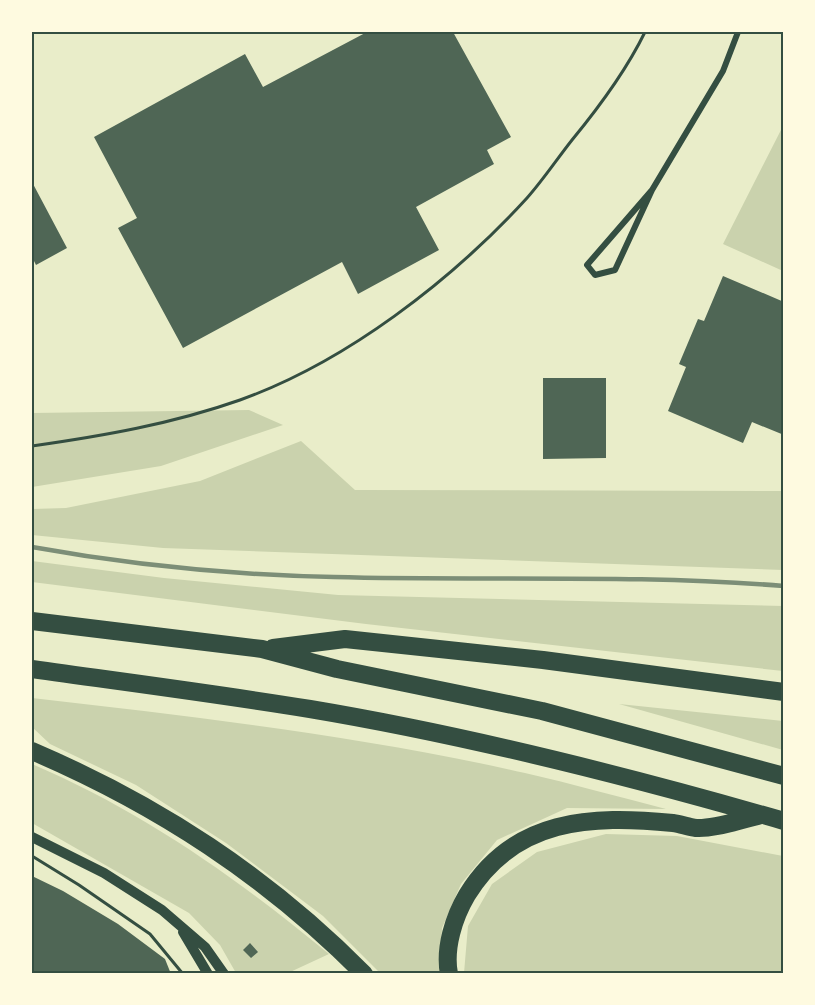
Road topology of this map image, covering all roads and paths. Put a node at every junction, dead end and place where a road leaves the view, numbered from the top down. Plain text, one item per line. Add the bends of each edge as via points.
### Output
1 (645, 32) edge
2 (738, 32) edge
3 (652, 190) junction
4 (32, 446) edge
5 (32, 621) edge
6 (262, 650) junction
7 (32, 669) edge
8 (783, 692) edge
9 (32, 751) edge
10 (783, 776) edge
11 (763, 815) junction
12 (783, 821) edge
13 (32, 837) edge
14 (32, 856) edge
15 (182, 929) junction
16 (183, 974) edge
17 (208, 974) edge
18 (224, 974) edge
19 (364, 974) edge
20 (449, 974) edge

1 - 4 path via 628,66 528,197 465,260 356,342 241,400 129,432
2 - 3 street via 723,71
3 - 3 street via 587,266 595,275 615,270
5 - 6 highway
6 - 8 highway via 345,639
6 - 10 highway via 542,711
7 - 11 highway via 310,709 448,735 567,761
9 - 19 highway via 144,804 225,855 284,900
11 - 12 highway
11 - 20 highway via 697,828 620,821 539,830 505,850 478,877 450,934
13 - 15 street via 104,873 162,910
14 - 16 path via 150,934
15 - 17 street
15 - 18 street via 206,947

